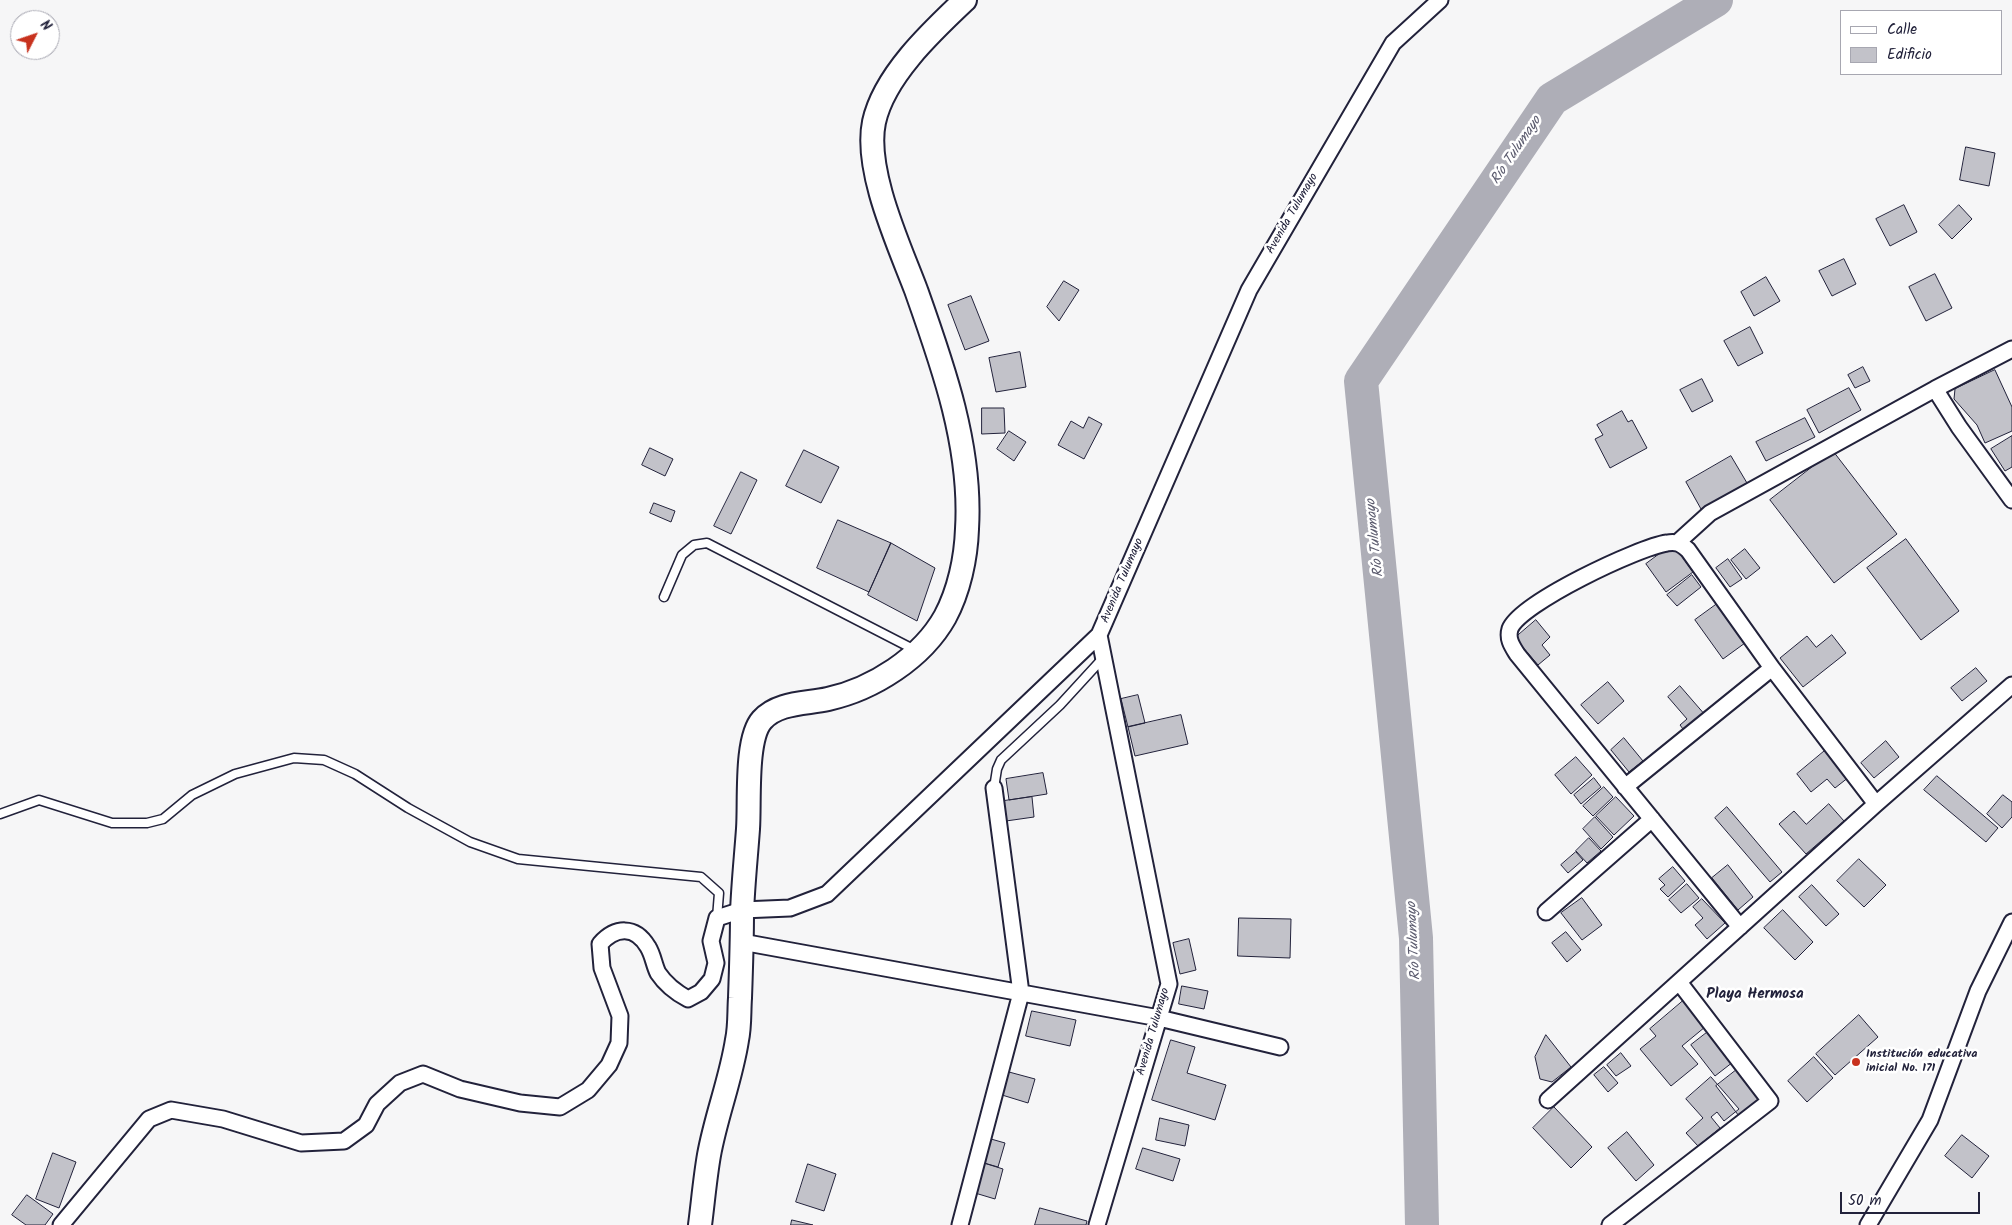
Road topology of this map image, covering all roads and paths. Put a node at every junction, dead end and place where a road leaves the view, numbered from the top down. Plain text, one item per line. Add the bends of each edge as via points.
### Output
1 (965, 0) edge
2 (1440, 0) edge
3 (2012, 349) edge
4 (1934, 389) junction
5 (2012, 500) edge
6 (1678, 542) junction
7 (664, 597) dead end
8 (1100, 635) junction
9 (917, 650) junction
10 (1104, 657) junction
11 (1772, 668) junction
12 (2012, 685) edge
13 (1625, 787) junction
14 (994, 788) joint
15 (1876, 804) junction
16 (0, 814) edge
17 (1652, 819) junction
18 (742, 910) junction
19 (1546, 912) dead end
20 (717, 918) junction
21 (2012, 922) edge
22 (1740, 927) junction
23 (742, 942) junction
24 (1679, 982) junction
25 (1021, 993) junction
26 (1159, 1018) junction
27 (1280, 1047) dead end
28 (1548, 1100) dead end
29 (61, 1225) edge
30 (700, 1225) edge
31 (960, 1225) edge
32 (1097, 1225) edge
33 (1610, 1225) edge
34 (1868, 1225) edge

1 - 9 main road via 898,73 875,118 871,140 882,195 955,410 964,457 967,530 961,570 945,617
2 - 8 street, Avenida Tulumayo via 1393,42 1249,290
3 - 4 street
4 - 5 street
4 - 6 street via 1710,512
6 - 11 street via 1688,550
6 - 13 street via 1629,557 1563,587 1519,618 1511,628 1509,639 1517,654
7 - 9 lane via 682,555 694,545 707,543
8 - 10 street, Avenida Tulumayo
8 - 18 street via 827,894 790,908
9 - 18 main road via 883,676 854,692 779,709 764,718 755,730 751,746
10 - 14 lane via 1054,711 1001,760
10 - 26 street, Avenida Tulumayo via 1169,984
11 - 13 street
11 - 15 street
12 - 15 street
13 - 17 street
14 - 25 street
15 - 22 street
16 - 20 lane via 39,800 112,823 147,823 163,818 192,795 234,774 294,758 324,760 355,774 470,842 518,859 701,877 720,893
17 - 19 street
17 - 22 street
18 - 20 street
18 - 23 main road
20 - 29 street via 711,941 716,963 712,979 701,992 688,999 672,991 640,937 628,930 609,934 600,944 602,968 620,1016 619,1043 609,1066 588,1090 560,1107 520,1103 460,1089 423,1074 400,1083 378,1104 366,1125 344,1141 301,1143 223,1119 171,1110 149,1119
21 - 34 street via 1978,991 1930,1120
22 - 24 street
23 - 25 street
23 - 30 main road via 738,1038 709,1155
24 - 28 street
24 - 33 street via 1770,1101
25 - 26 street
25 - 31 street
26 - 27 street
26 - 32 street, Avenida Tulumayo

